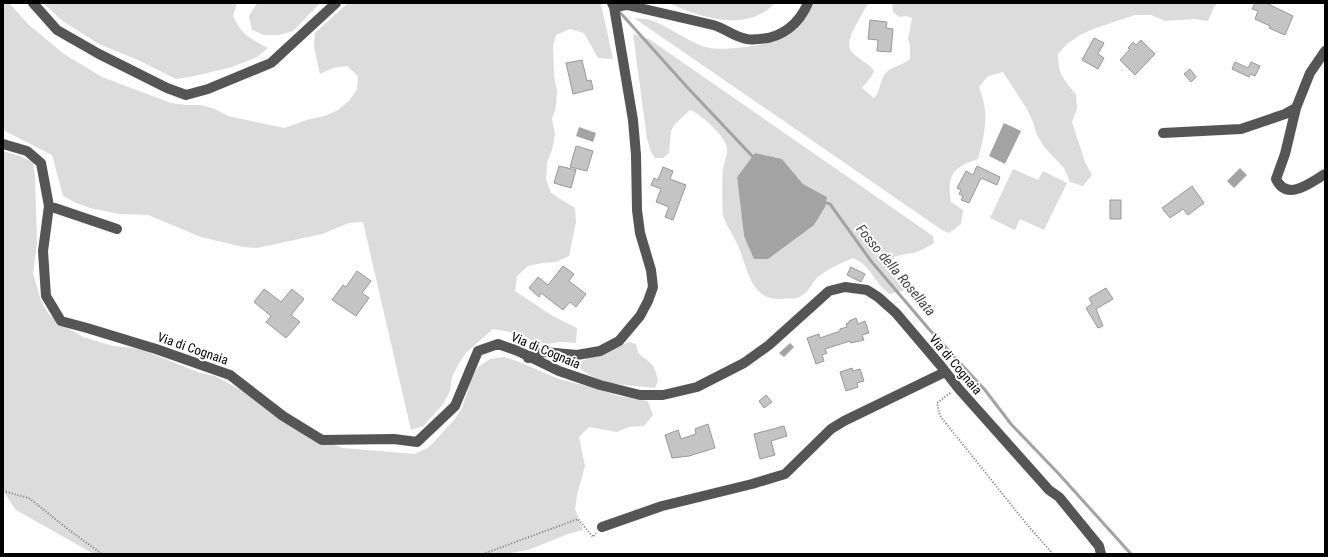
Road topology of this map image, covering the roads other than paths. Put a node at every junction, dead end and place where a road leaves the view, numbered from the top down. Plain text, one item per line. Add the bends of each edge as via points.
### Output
1 (33, 3) edge
2 (336, 3) edge
3 (808, 3) edge
4 (613, 5) edge
5 (1325, 51) edge
6 (1296, 108) junction
7 (1163, 133) dead end
8 (3, 144) edge
9 (1325, 174) edge
10 (49, 206) junction
11 (117, 229) dead end
12 (528, 358) junction
13 (945, 372) junction
14 (602, 527) road end
15 (1101, 554) edge

1 - 2 street via 57,30 99,54 186,95 208,90 271,63
3 - 4 street via 792,27 782,34 764,39 747,39 733,35 719,26 627,5
4 - 12 street via 633,120 636,210 640,233 652,270 653,287 640,316 619,341 600,351 577,354 544,352
5 - 6 street via 1310,73
6 - 7 street via 1241,129
6 - 9 street via 1286,154 1276,179 1279,186 1295,190
8 - 10 street, Via di Cognaia via 27,151 41,163
10 - 11 street
10 - 12 street, Via di Cognaia via 43,251 46,296 61,321 156,349 230,375 283,416 322,440 394,439 417,442 455,406 478,351 498,344 518,351
12 - 13 street, Via di Cognaia via 600,385 640,395 663,396 697,387 744,363 769,345 829,291 845,287 867,290 878,297 896,313
13 - 14 street via 831,429 785,474 662,506
13 - 15 street, Via di Cognaia via 1049,490 1059,497 1098,546

